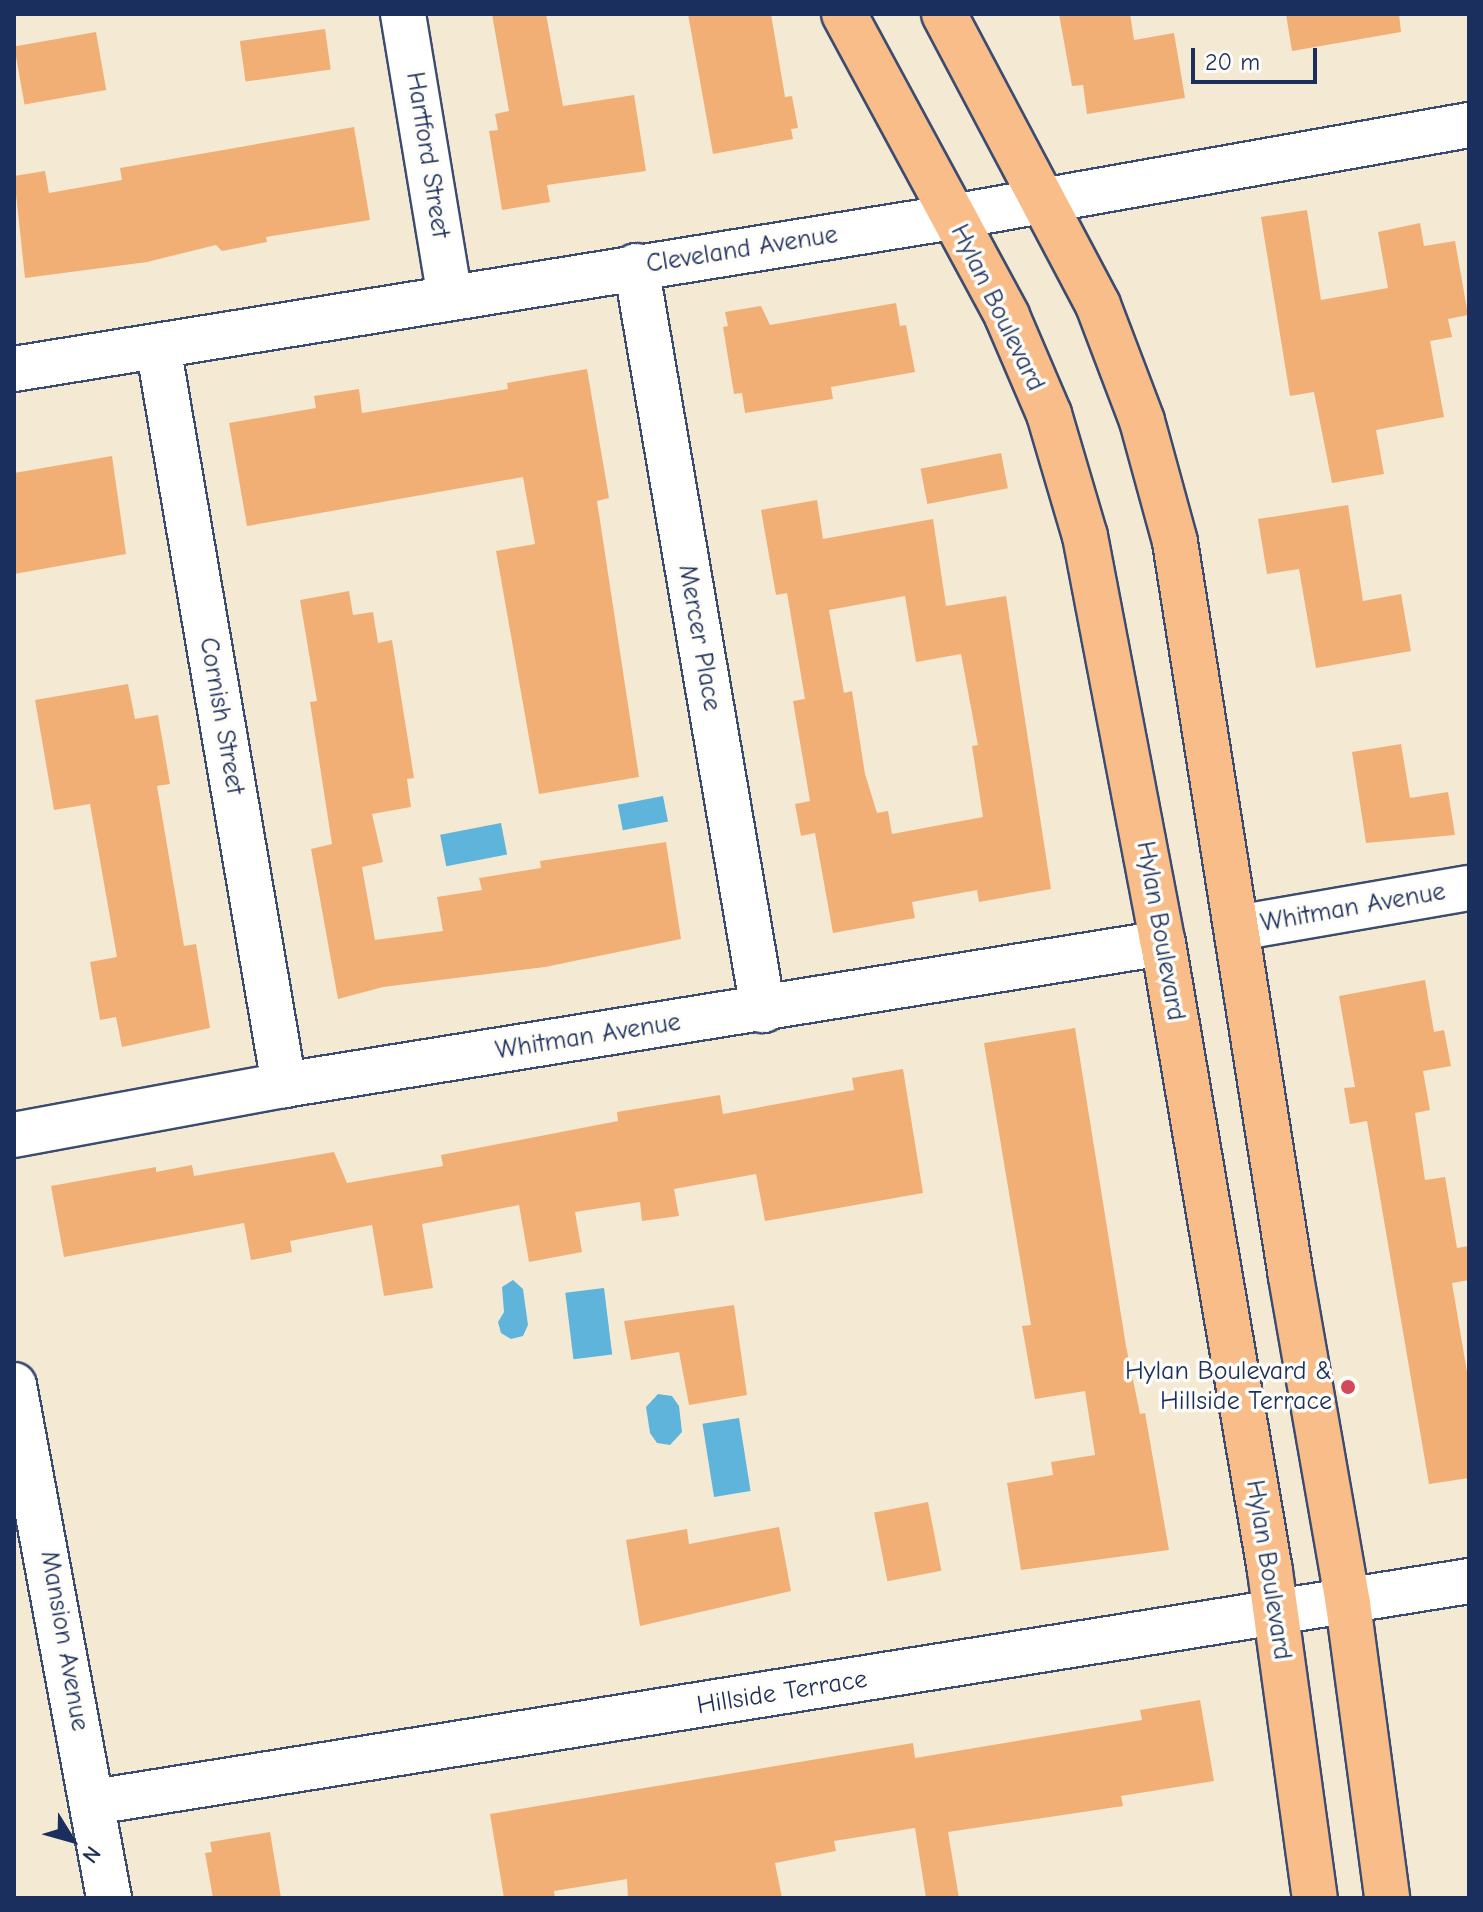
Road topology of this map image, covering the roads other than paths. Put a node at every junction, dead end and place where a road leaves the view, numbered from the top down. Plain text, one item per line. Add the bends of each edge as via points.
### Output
1 (403, 14) edge
2 (844, 14) edge
3 (944, 14) edge
4 (1469, 125) edge
5 (1044, 198) junction
6 (952, 217) junction
7 (636, 266) junction
8 (450, 297) junction
9 (158, 346) junction
10 (14, 369) edge
11 (1469, 888) edge
12 (1237, 928) junction
13 (1163, 943) junction
14 (763, 1010) junction
15 (284, 1085) junction
16 (14, 1135) edge
17 (14, 1385) edge
18 (1469, 1581) edge
19 (1348, 1604) junction
20 (1277, 1615) junction
21 (94, 1802) junction
22 (109, 1898) edge
23 (1315, 1898) edge
24 (1387, 1898) edge

1 - 8 street, Hartford Street
2 - 6 main road, Hylan Boulevard
3 - 5 main road
4 - 5 street, Cleveland Avenue
5 - 6 street, Cleveland Avenue
5 - 12 main road via 1122,361 1160,479 1201,683
6 - 7 street, Cleveland Avenue
6 - 13 main road, Hylan Boulevard via 1007,316 1067,472 1097,593
7 - 8 street, Cleveland Avenue
7 - 14 street, Mercer Place
8 - 9 street, Cleveland Avenue
9 - 10 street, Cleveland Avenue
9 - 15 street, Cornish Street
11 - 12 street, Whitman Avenue
12 - 19 main road
13 - 14 street, Whitman Avenue
13 - 20 main road, Hylan Boulevard
14 - 15 street, Whitman Avenue
15 - 16 street, Whitman Avenue
17 - 21 street, Mansion Avenue
18 - 19 street, Hillside Terrace
19 - 20 street, Hillside Terrace
19 - 24 main road
20 - 21 street, Hillside Terrace
20 - 23 main road, Hylan Boulevard
21 - 22 street, Mansion Avenue

